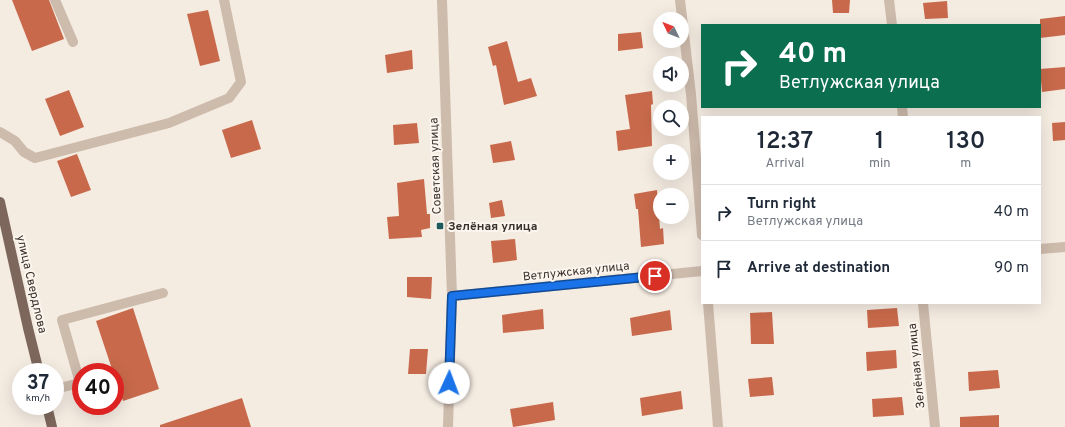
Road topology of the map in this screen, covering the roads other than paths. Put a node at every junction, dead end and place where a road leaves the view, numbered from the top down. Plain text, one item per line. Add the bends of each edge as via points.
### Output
1 (55, 0) edge
2 (224, 0) edge
3 (442, 0) edge
4 (680, 0) edge
5 (889, 0) edge
6 (892, 24) edge
7 (73, 42) dead end
8 (0, 132) edge
9 (0, 202) edge
10 (701, 222) edge
11 (1065, 247) edge
12 (1041, 249) edge
13 (701, 271) edge
14 (163, 293) dead end
15 (452, 296) junction
16 (708, 304) edge
17 (923, 304) edge
18 (36, 363) edge
19 (64, 387) edge
20 (49, 415) edge
21 (52, 427) edge
22 (448, 427) edge
23 (718, 427) edge
24 (935, 427) edge

1 - 7 street
2 - 8 street via 241,82 228,98 169,123 35,158
3 - 15 street, Советская улица
4 - 10 street via 691,94
5 - 6 street
9 - 18 main road, улица Свердлова
11 - 12 street
13 - 15 street, Ветлужская улица
14 - 19 street via 62,320 80,383
15 - 22 street, Советская улица
16 - 23 street
17 - 24 street, Зелёная улица
20 - 21 main road

